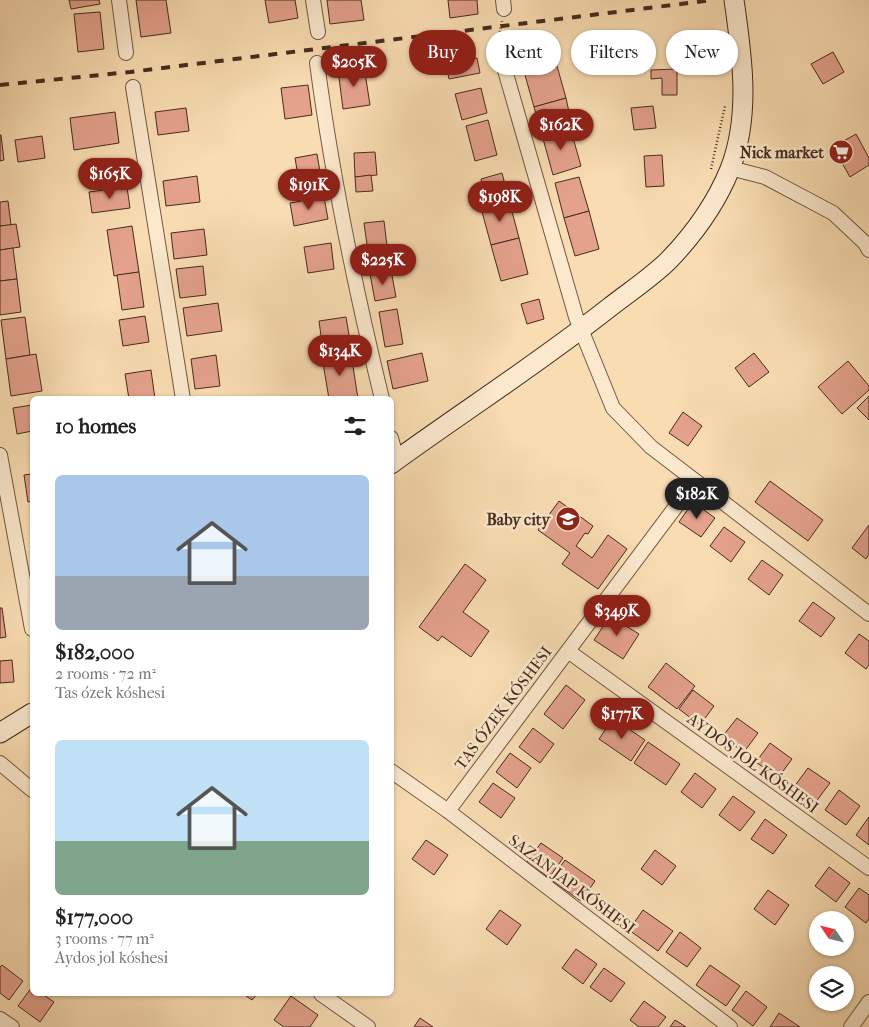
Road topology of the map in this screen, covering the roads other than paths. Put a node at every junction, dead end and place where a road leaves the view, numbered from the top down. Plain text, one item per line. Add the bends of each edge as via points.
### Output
1 (119, 0) edge
2 (313, 0) edge
3 (734, 0) edge
4 (318, 32) dead end
5 (126, 53) dead end
6 (317, 63) dead end
7 (506, 75) edge
8 (133, 87) dead end
9 (730, 168) junction
10 (869, 250) edge
11 (580, 330) junction
12 (183, 396) edge
13 (381, 396) edge
14 (0, 455) edge
15 (394, 462) edge
16 (695, 481) junction
17 (869, 614) edge
18 (30, 618) edge
19 (568, 651) junction
20 (30, 713) edge
21 (0, 733) edge
22 (0, 763) edge
23 (394, 772) edge
24 (30, 788) edge
25 (448, 811) junction
26 (869, 868) edge
27 (324, 996) edge
28 (869, 1002) edge
29 (0, 1019) edge
30 (12, 1027) edge
31 (368, 1027) edge
32 (730, 1027) edge
33 (851, 1027) edge

1 - 5 street
2 - 4 street
3 - 9 street via 743,82 740,129
6 - 13 street via 326,134 360,310
7 - 11 street
8 - 12 street
9 - 10 street via 764,177 833,213
9 - 11 street via 695,229 668,260
11 - 15 street
11 - 16 street via 613,408 651,447
14 - 18 street
16 - 17 street
16 - 19 street, TAS ÓZEK KÓSHESI
19 - 25 street, TAS ÓZEK KÓSHESI
19 - 26 street, AYDOS JOL KÓSHESI
20 - 21 street
22 - 24 street
23 - 25 street, SAZAN JAP KÓSHESI
25 - 32 street, SAZAN JAP KÓSHESI
27 - 31 street
28 - 33 street
29 - 30 street

